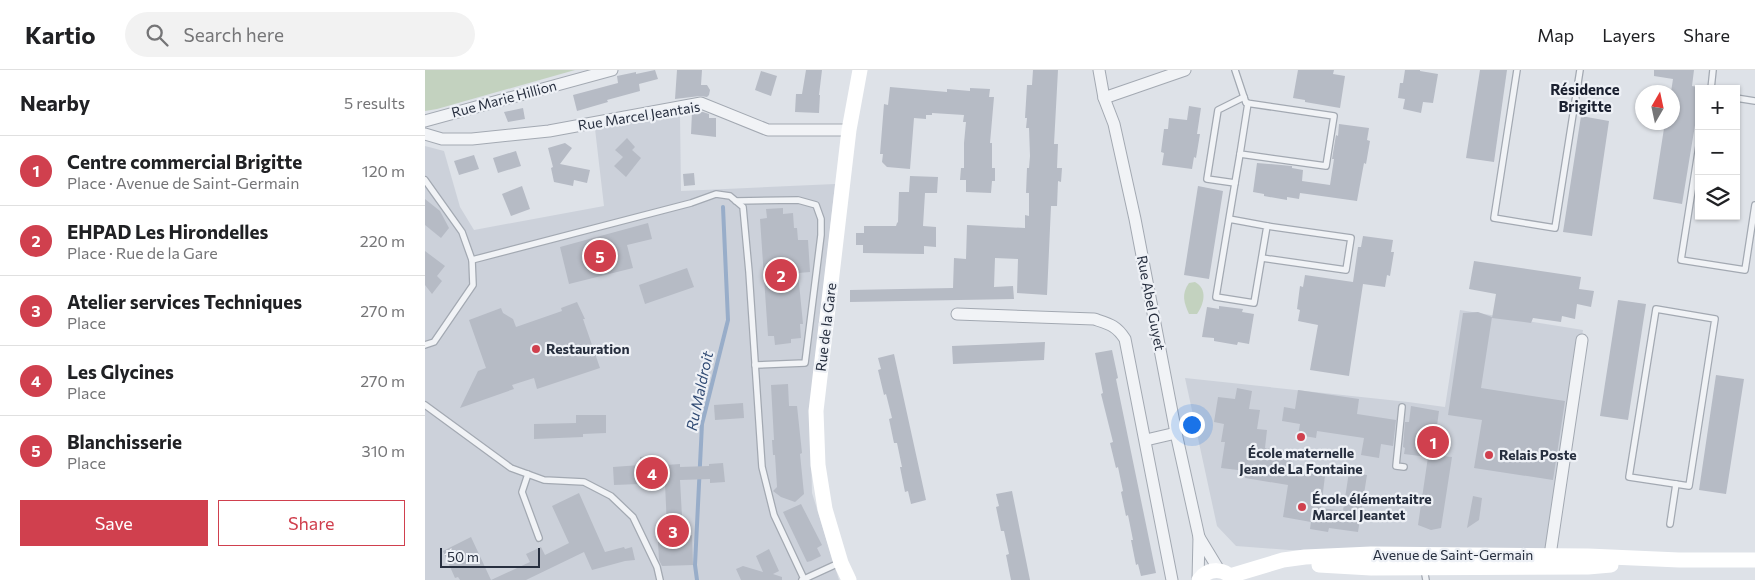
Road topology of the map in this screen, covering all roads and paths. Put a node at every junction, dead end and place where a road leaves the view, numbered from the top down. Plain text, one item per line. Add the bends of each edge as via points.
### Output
1 (612, 70) edge
2 (860, 70) edge
3 (1099, 70) edge
4 (1185, 70) edge
5 (1235, 70) edge
6 (1517, 70) edge
7 (1579, 70) edge
8 (1713, 70) edge
9 (1711, 85) edge
10 (1243, 97) junction
11 (1104, 98) junction
12 (1740, 99) edge
13 (1755, 101) edge
14 (1248, 103) junction
15 (425, 121) edge
16 (849, 130) junction
17 (425, 134) edge
18 (1240, 154) junction
19 (1695, 171) edge
20 (425, 180) edge
21 (1235, 183) junction
22 (736, 201) junction
23 (1755, 206) edge
24 (1229, 219) junction
25 (1267, 226) junction
26 (1262, 258) junction
27 (471, 260) junction
28 (957, 314) dead end
29 (1582, 340) dead end
30 (425, 345) edge
31 (755, 365) junction
32 (425, 405) edge
33 (1402, 407) dead end
34 (1175, 433) junction
35 (1146, 440) junction
36 (1405, 467) dead end
37 (528, 474) junction
38 (1676, 484) junction
39 (1669, 524) dead end
40 (1199, 537) junction
41 (539, 538) dead end
42 (1755, 560) edge
43 (1549, 561) junction
44 (841, 563) junction
45 (1424, 567) edge
46 (1228, 575) edge
47 (660, 580) edge
48 (803, 580) edge
49 (849, 580) edge
50 (1172, 580) edge
51 (1199, 580) edge
52 (1255, 580) edge

1 - 15 street, Rue Marie Hillion
2 - 16 main road, Rue de la Gare
3 - 11 street, Rue Abel Guyet
4 - 11 street
5 - 10 lane
6 - 7 lane via 1494,218 1555,228
8 - 9 lane
10 - 14 lane
10 - 21 lane via 1218,110 1207,179
11 - 34 street, Rue Abel Guyet via 1114,124
12 - 13 lane
14 - 18 lane
14 - 18 lane via 1333,116 1325,166
16 - 17 street, Rue Marcel Jeantais via 768,130 701,103 549,131 472,139 442,139
16 - 44 main road, Rue de la Gare via 816,411 818,465 825,509
18 - 21 lane
19 - 23 lane via 1681,260 1745,270
20 - 27 lane via 462,232
21 - 24 lane
22 - 27 lane via 730,196 716,194
22 - 31 lane via 743,207
22 - 31 lane via 798,200 816,205 821,219 805,363
24 - 25 lane
24 - 26 lane via 1216,297 1254,303
25 - 26 lane
25 - 26 lane via 1351,238 1346,270
27 - 30 lane via 473,285 435,342
28 - 35 street via 1094,319 1119,329 1125,339
29 - 43 street
31 - 48 lane via 762,467 774,514
32 - 37 lane via 511,468
33 - 36 lane via 1396,466
34 - 35 street
34 - 40 street, Rue Abel Guyet
35 - 50 street
37 - 41 lane via 522,492
37 - 47 lane via 544,480 584,482 611,496 633,517
38 - 38 lane via 1689,486 1715,319 1656,309 1629,477
38 - 39 lane
40 - 46 street, Rue Abel Guyet
40 - 51 street, Rue Abel Guyet
42 - 43 main road, Avenue de Saint-Germain via 1679,560 1589,567
43 - 45 main road, Avenue de Saint-Germain
44 - 48 lane
44 - 49 main road, Rue de la Gare
45 - 46 main road, Avenue de Saint-Germain via 1371,554 1283,560
45 - 52 main road, Avenue de Saint-Germain via 1306,564 1270,572
46 - 51 main road, Avenue de Saint-Germain via 1206,573

